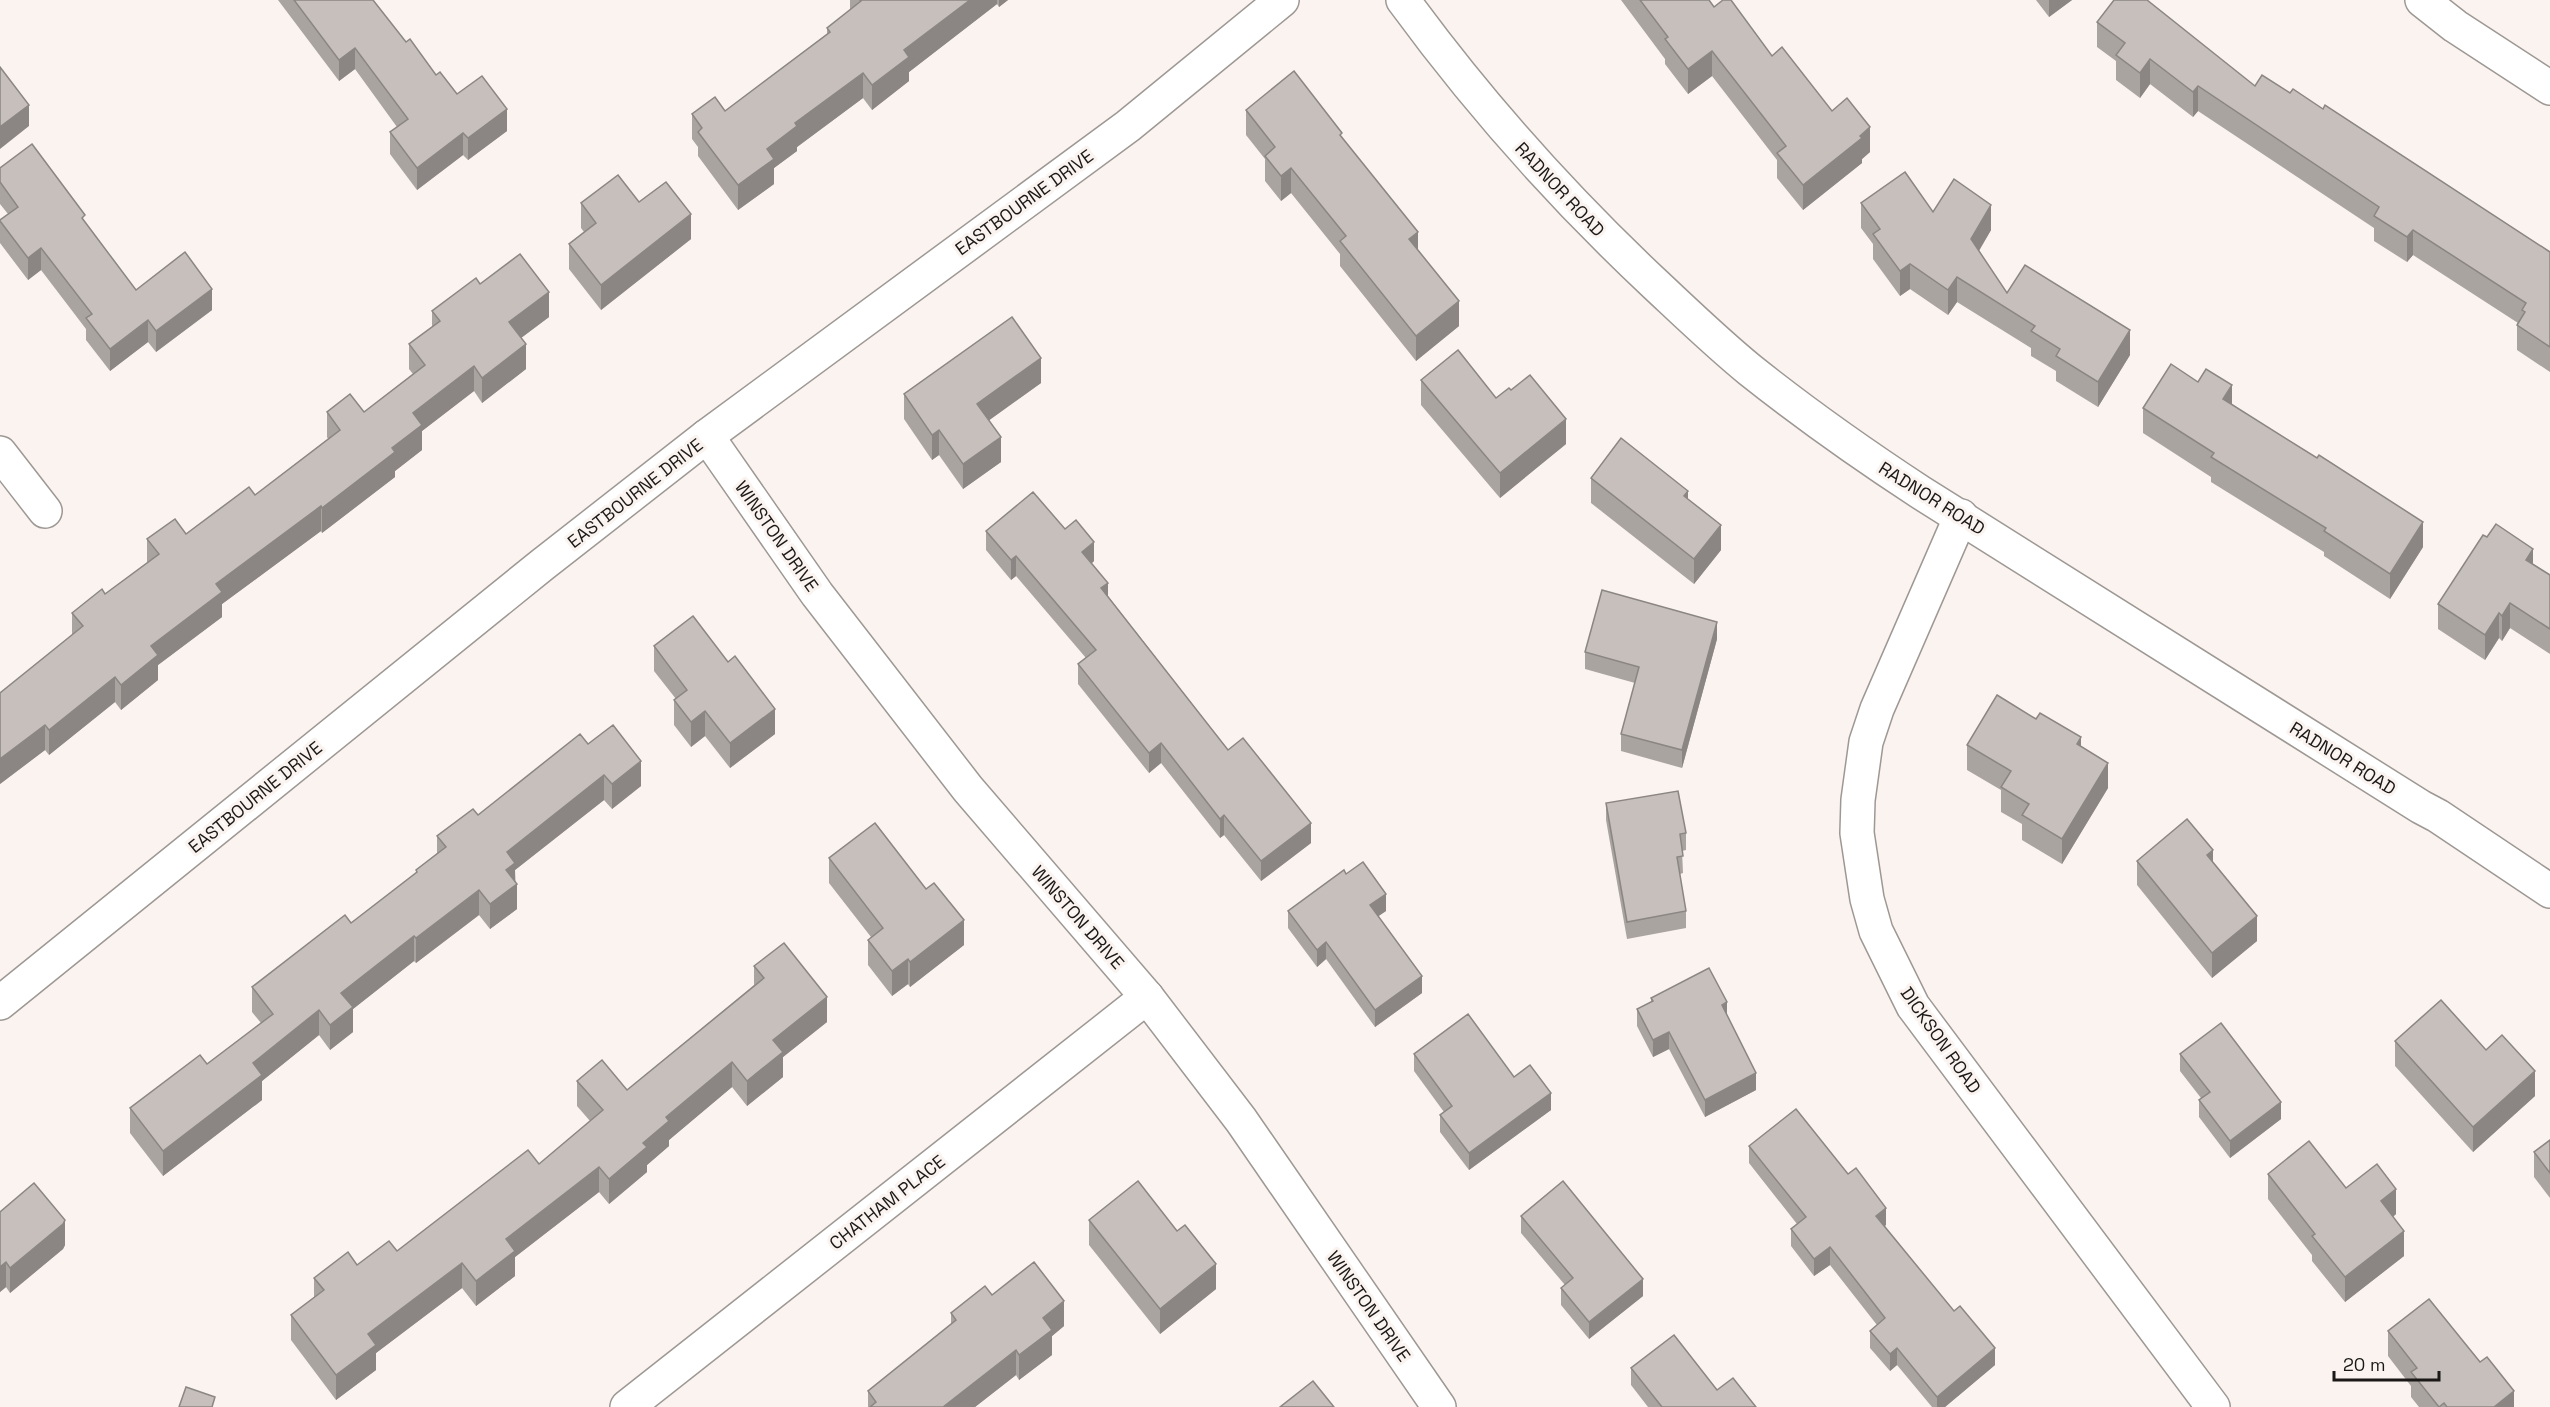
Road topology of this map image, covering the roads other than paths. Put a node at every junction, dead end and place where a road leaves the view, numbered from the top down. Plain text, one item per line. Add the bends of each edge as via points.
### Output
1 (1282, 0) edge
2 (1403, 0) edge
3 (2421, 0) edge
4 (2550, 88) edge
5 (707, 436) junction
6 (0, 453) edge
7 (45, 511) dead end
8 (1961, 516) junction
9 (2550, 891) edge
10 (1147, 997) junction
11 (0, 1003) edge
12 (627, 1407) edge
13 (1439, 1407) edge
14 (2213, 1407) edge

1 - 5 street, EASTBOURNE DRIVE via 1128,126
2 - 8 street, RADNOR ROAD via 1530,159 1596,229 1713,339 1866,457
3 - 4 street
5 - 10 street, WINSTON DRIVE via 817,594 968,789
5 - 11 street, EASTBOURNE DRIVE
6 - 7 street
8 - 9 street, RADNOR ROAD via 2438,816
8 - 14 street, DICKSON ROAD via 1886,686 1863,759 1857,833 1876,931 1913,1006
10 - 12 street, CHATHAM PLACE
10 - 13 street, WINSTON DRIVE via 1240,1120

